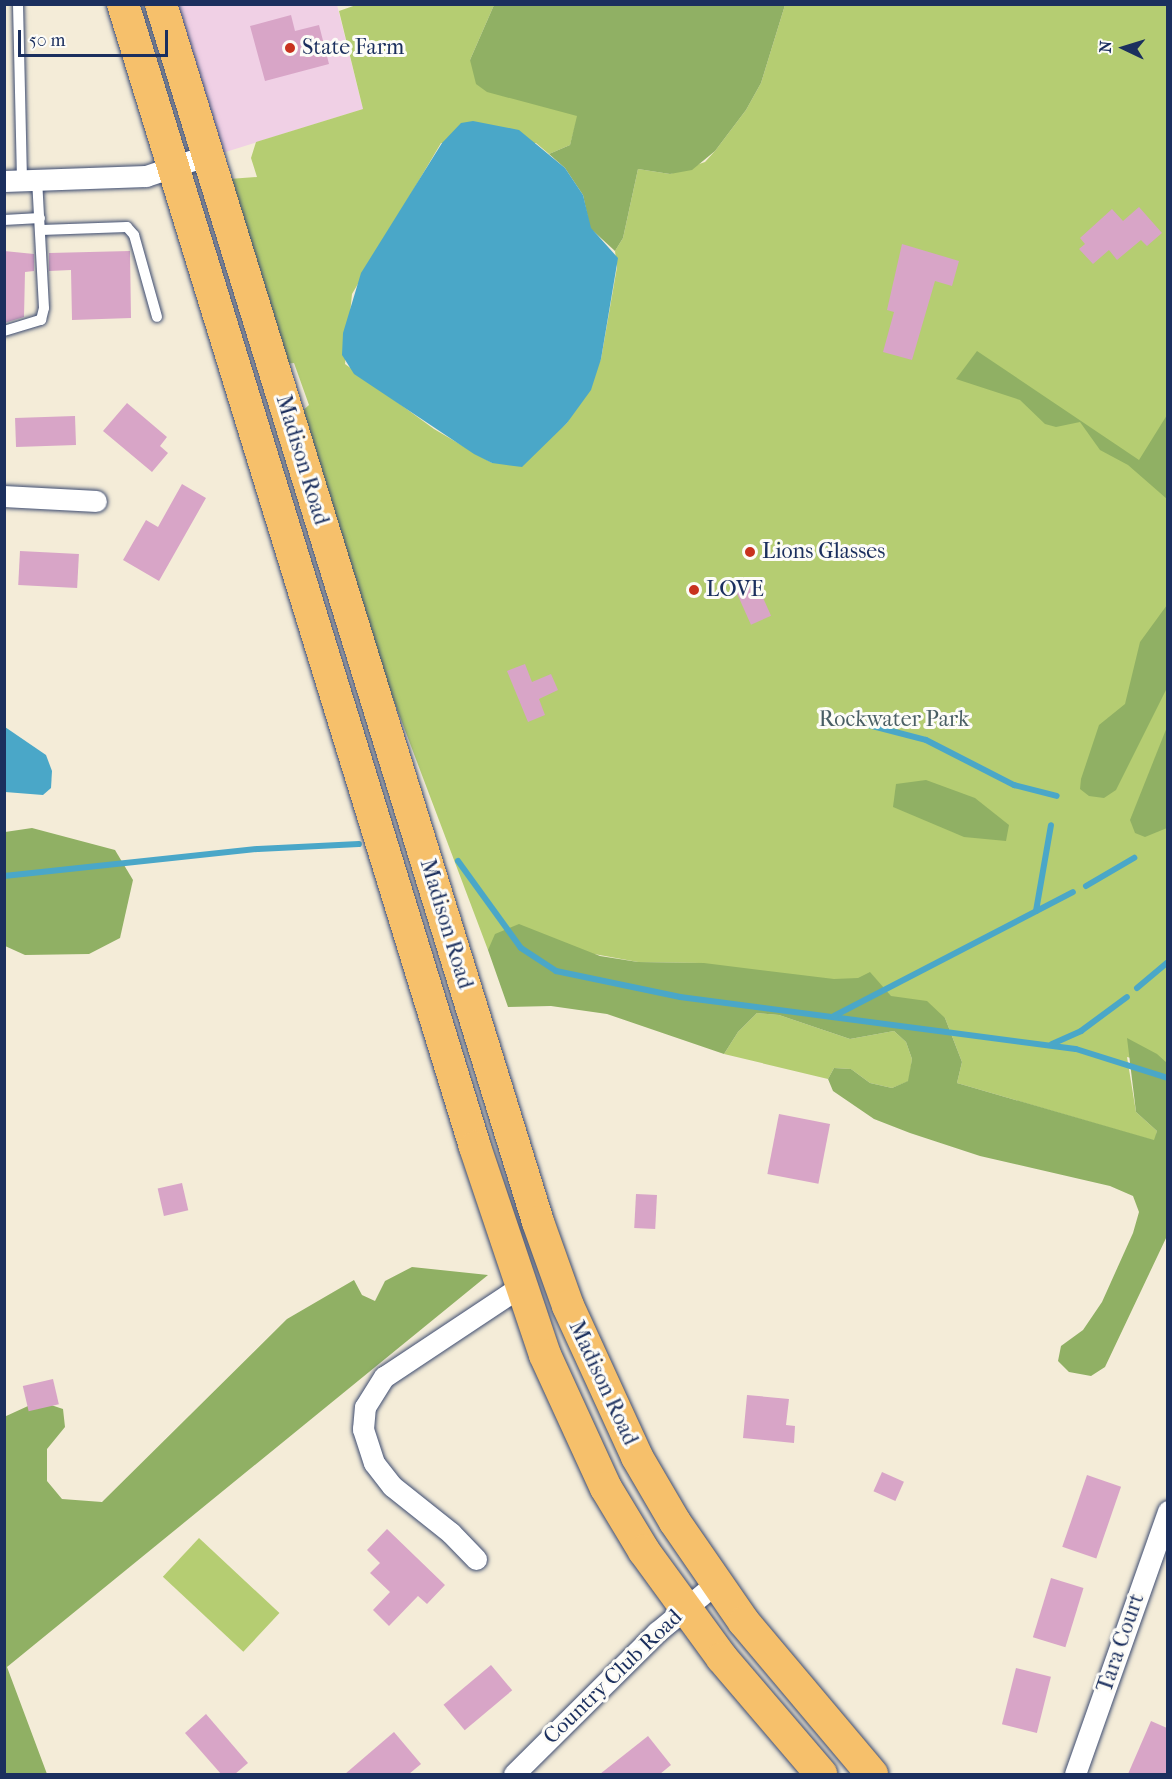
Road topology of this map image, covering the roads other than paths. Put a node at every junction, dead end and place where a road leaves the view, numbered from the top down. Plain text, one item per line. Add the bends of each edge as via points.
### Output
1 (18, 4) edge
2 (123, 4) edge
3 (161, 4) edge
4 (205, 156) junction
5 (173, 168) junction
6 (21, 180) edge
7 (4, 220) edge
8 (41, 224) junction
9 (157, 317) dead end
10 (4, 331) edge
11 (4, 496) edge
12 (96, 501) dead end
13 (521, 1286) junction
14 (1167, 1511) edge
15 (476, 1559) dead end
16 (716, 1583) junction
17 (684, 1609) junction
18 (514, 1774) edge
19 (821, 1774) edge
20 (872, 1774) edge
21 (1075, 1774) edge

1 - 6 lane
2 - 5 main road, Madison Road
3 - 4 main road, Madison Road
4 - 5 street
4 - 16 main road, Madison Road via 538,1222 568,1306 637,1457
5 - 6 street via 146,176
5 - 13 main road, Madison Road
6 - 8 lane
7 - 8 lane
8 - 9 lane via 127,227 134,235
8 - 10 lane via 41,320
11 - 12 street
13 - 15 street via 384,1377 365,1407 363,1429 374,1463 406,1499 451,1533
13 - 17 main road, Madison Road via 568,1409 606,1488
14 - 21 street, Tara Court
16 - 17 street, Country Club Road
16 - 20 main road, Madison Road
17 - 18 street, Country Club Road via 593,1692
17 - 19 main road, Madison Road

